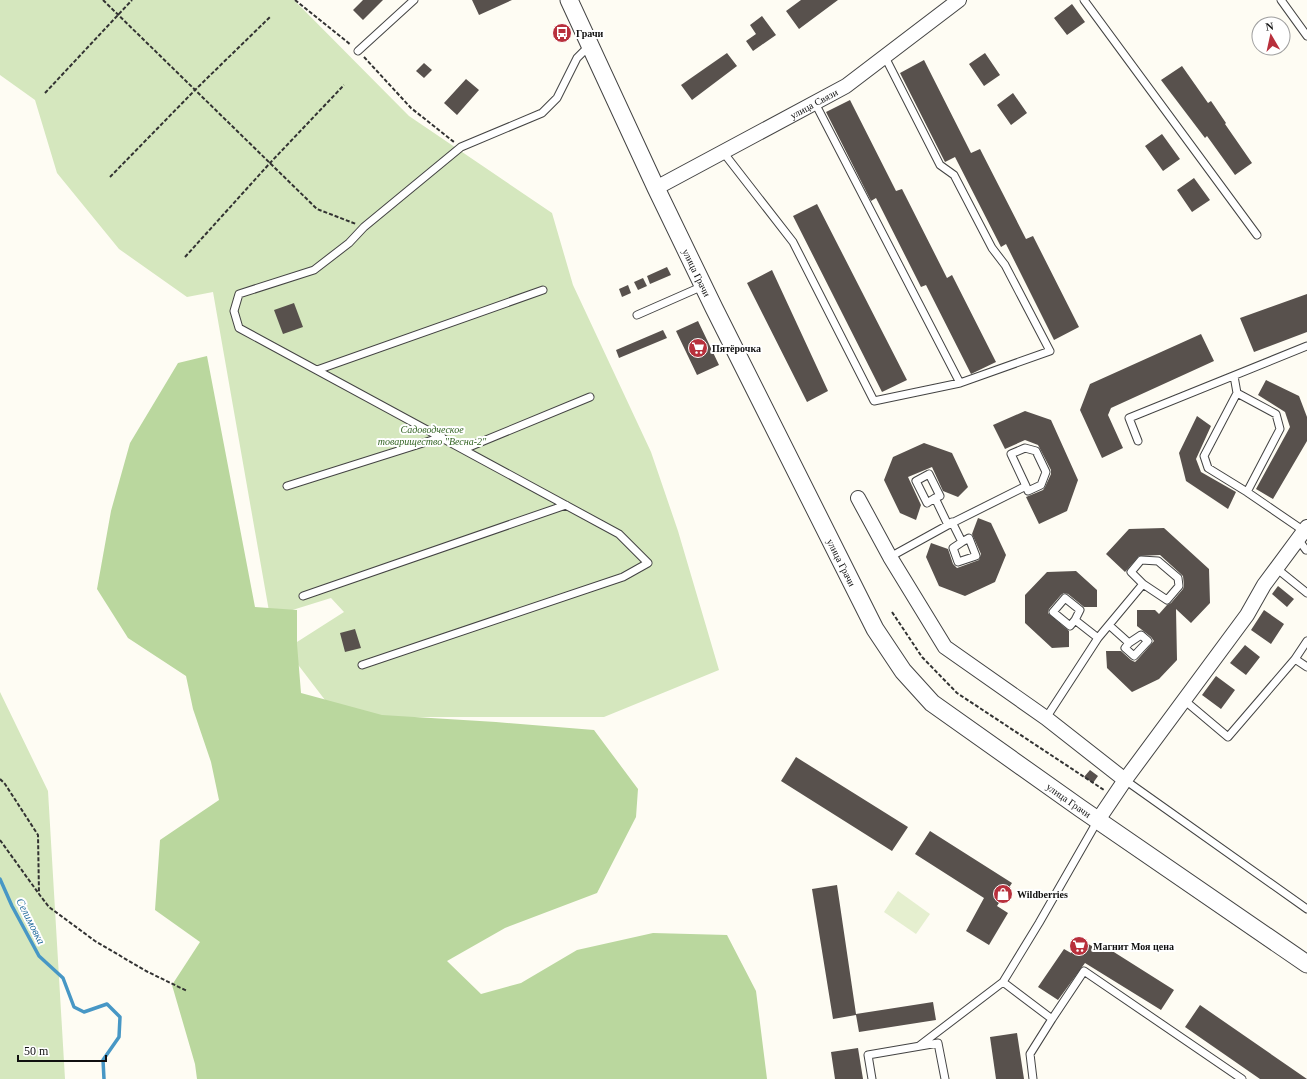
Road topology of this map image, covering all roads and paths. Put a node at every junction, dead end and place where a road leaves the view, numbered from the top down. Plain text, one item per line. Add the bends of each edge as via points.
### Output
1 (103, 0) edge
2 (132, 0) edge
3 (295, 0) edge
4 (414, 0) edge
5 (569, 0) edge
6 (960, 0) edge
7 (1084, 0) edge
8 (1281, 0) edge
9 (118, 14) junction
10 (271, 16) dead end
11 (1307, 36) edge
12 (590, 45) junction
13 (358, 51) junction
14 (886, 57) junction
15 (344, 85) dead end
16 (195, 90) junction
17 (45, 93) dead end
18 (815, 103) junction
19 (461, 147) junction
20 (723, 152) junction
21 (270, 163) junction
22 (110, 177) dead end
23 (656, 188) junction
24 (364, 227) junction
25 (1257, 235) dead end
26 (185, 256) dead end
27 (703, 286) junction
28 (543, 290) dead end
29 (637, 315) dead end
30 (1307, 346) edge
31 (317, 370) junction
32 (1234, 376) junction
33 (960, 383) junction
34 (1237, 393) junction
35 (590, 397) dead end
36 (442, 437) junction
37 (1138, 441) dead end
38 (464, 449) junction
39 (287, 486) dead end
40 (1026, 486) junction
41 (1247, 492) junction
42 (858, 498) dead end
43 (935, 498) dead end
44 (566, 505) junction
45 (950, 523) junction
46 (1304, 537) edge
47 (962, 542) dead end
48 (890, 557) junction
49 (1276, 568) junction
50 (1143, 584) junction
51 (1307, 593) edge
52 (304, 596) dead end
53 (892, 612) dead end
54 (1075, 620) dead end
55 (1108, 625) junction
56 (1098, 638) junction
57 (1307, 641) edge
58 (1129, 643) dead end
59 (1295, 659) junction
60 (362, 665) dead end
61 (1307, 667) edge
62 (1184, 700) junction
63 (1046, 718) junction
64 (0, 779) edge
65 (1125, 780) junction
66 (1114, 796) junction
67 (1098, 820) junction
68 (0, 840) edge
69 (39, 894) junction
70 (1307, 909) edge
71 (1307, 964) edge
72 (1003, 982) junction
73 (187, 992) dead end
74 (1052, 1019) junction
75 (918, 1046) junction
76 (872, 1079) edge
77 (945, 1079) edge
78 (1033, 1079) edge
79 (1242, 1079) edge

1 - 9 path
2 - 9 path
3 - 13 path
4 - 13 lane
5 - 12 street, улица Грачи
6 - 14 street, улица Связи
7 - 25 lane
8 - 11 lane
9 - 16 path
9 - 17 path
10 - 16 path
12 - 19 lane via 577,58 557,98 542,113
12 - 23 street, улица Грачи
13 - 19 path via 411,108
14 - 18 street, улица Связи via 846,86
14 - 33 lane via 940,165 954,175 1050,351
15 - 21 path
16 - 21 path
16 - 22 path
18 - 20 street, улица Связи
18 - 33 lane
19 - 24 lane
20 - 23 street, улица Связи
20 - 33 lane via 793,242 874,401
21 - 24 path via 317,209
21 - 26 path
23 - 27 street, улица Грачи
24 - 31 lane via 349,243 314,270 239,294 234,311 239,328
27 - 29 lane
27 - 67 street, улица Грачи via 875,629 903,671 932,703
28 - 31 lane
30 - 32 lane
31 - 36 lane
32 - 34 lane
32 - 37 lane via 1129,418
34 - 41 lane via 1204,456 1208,468
34 - 41 lane via 1276,414 1280,429
35 - 38 lane
36 - 38 lane
36 - 39 lane
38 - 44 lane
40 - 40 lane via 1028,491 1042,485 1046,472 1036,451 1025,448 1011,454
40 - 45 lane
41 - 46 lane
42 - 48 street
43 - 45 lane
44 - 52 lane
44 - 60 lane via 619,534 648,563 623,577
45 - 47 lane
45 - 48 lane
46 - 49 street
48 - 63 street via 945,648
49 - 51 lane
49 - 62 street via 1248,619 1225,653
50 - 50 lane via 1167,600 1179,586 1178,578 1158,561 1141,560 1131,572
50 - 55 lane
53 - 66 path via 922,657 957,693
54 - 56 lane
55 - 56 lane
55 - 58 lane
56 - 63 lane
57 - 59 lane
59 - 61 lane
59 - 62 lane via 1228,737
62 - 65 street
63 - 65 street
64 - 69 path via 38,835
65 - 66 street
65 - 70 lane
66 - 67 street
67 - 71 street, улица Грачи
67 - 72 lane
68 - 69 path
69 - 73 path via 49,907 95,941
72 - 74 lane
72 - 75 lane
74 - 78 lane via 1030,1054
74 - 79 lane via 1084,971
75 - 76 lane via 868,1056
75 - 77 lane via 938,1043

